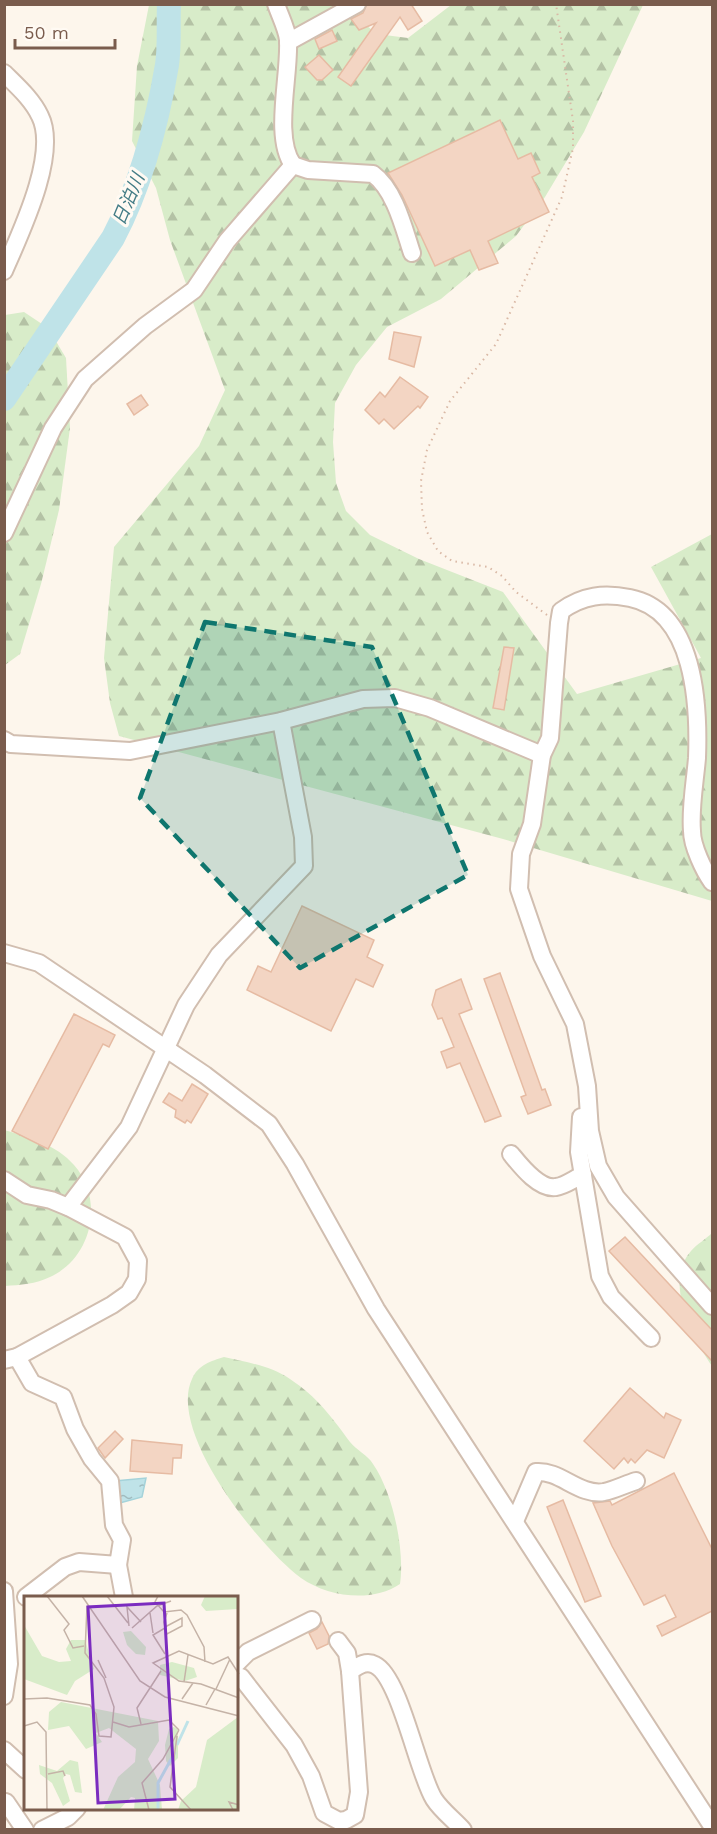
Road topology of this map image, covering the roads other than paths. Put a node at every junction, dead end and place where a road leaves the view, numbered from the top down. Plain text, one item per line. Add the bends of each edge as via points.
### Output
1 (276, 4) edge
2 (357, 4) edge
3 (288, 42) junction
4 (4, 73) edge
5 (293, 165) junction
6 (412, 253) dead end
7 (4, 271) edge
8 (4, 533) edge
9 (282, 720) junction
10 (4, 740) edge
11 (542, 755) junction
12 (712, 882) edge
13 (4, 953) edge
14 (167, 1051) junction
15 (588, 1100) junction
16 (511, 1154) dead end
17 (583, 1174) junction
18 (4, 1180) edge
19 (68, 1207) junction
20 (712, 1306) edge
21 (651, 1338) dead end
22 (11, 1358) edge
23 (636, 1481) dead end
24 (515, 1521) junction
25 (118, 1565) junction
26 (27, 1596) edge
27 (124, 1596) edge
28 (24, 1598) edge
29 (6, 1605) edge
30 (312, 1620) dead end
31 (338, 1641) dead end
32 (238, 1662) edge
33 (351, 1671) junction
34 (238, 1676) edge
35 (4, 1696) edge
36 (4, 1750) edge
37 (24, 1768) edge
38 (6, 1802) dead end
39 (70, 1816) edge
40 (712, 1826) edge
41 (25, 1830) edge
42 (42, 1830) edge
43 (463, 1830) edge

1 - 3 street
2 - 3 street
3 - 5 street via 283,135 286,156
4 - 7 street via 41,117 45,146 39,183
5 - 6 street via 308,170 373,174 381,180 400,218
5 - 8 street via 227,241 194,290 145,326 85,379 53,428
9 - 10 street via 130,751 11,744
9 - 11 street via 363,699 394,698 430,708
9 - 14 street via 303,837 304,866 219,955 186,1005
11 - 12 street via 550,738 561,611 578,599 611,594 641,600 660,612 676,629 693,684 697,755 692,834
11 - 15 street via 532,824 521,854 519,889 542,956 575,1024
13 - 14 street via 39,963
14 - 19 street via 129,1127
14 - 24 street via 269,1124 376,1309
15 - 17 street via 581,1113 579,1152
15 - 20 street via 598,1166 616,1197
16 - 17 street via 525,1172 547,1186 556,1188
17 - 21 street via 600,1276 611,1297
18 - 19 street via 27,1195
19 - 22 street via 125,1237 138,1261 137,1279 129,1293 112,1305
22 - 25 street via 32,1383 63,1397 92,1460 110,1481 114,1525 122,1540
23 - 24 street via 604,1492 590,1491 546,1472 536,1472
24 - 40 street
25 - 26 street via 79,1562 65,1567
25 - 27 street
28 - 29 street
29 - 35 street via 9,1664
30 - 32 street via 248,1652
31 - 33 street
33 - 34 street via 359,1792 355,1815 339,1821 324,1813 294,1744
33 - 43 street via 361,1664 374,1663 384,1671 434,1799
36 - 37 street
38 - 41 street
39 - 42 street

